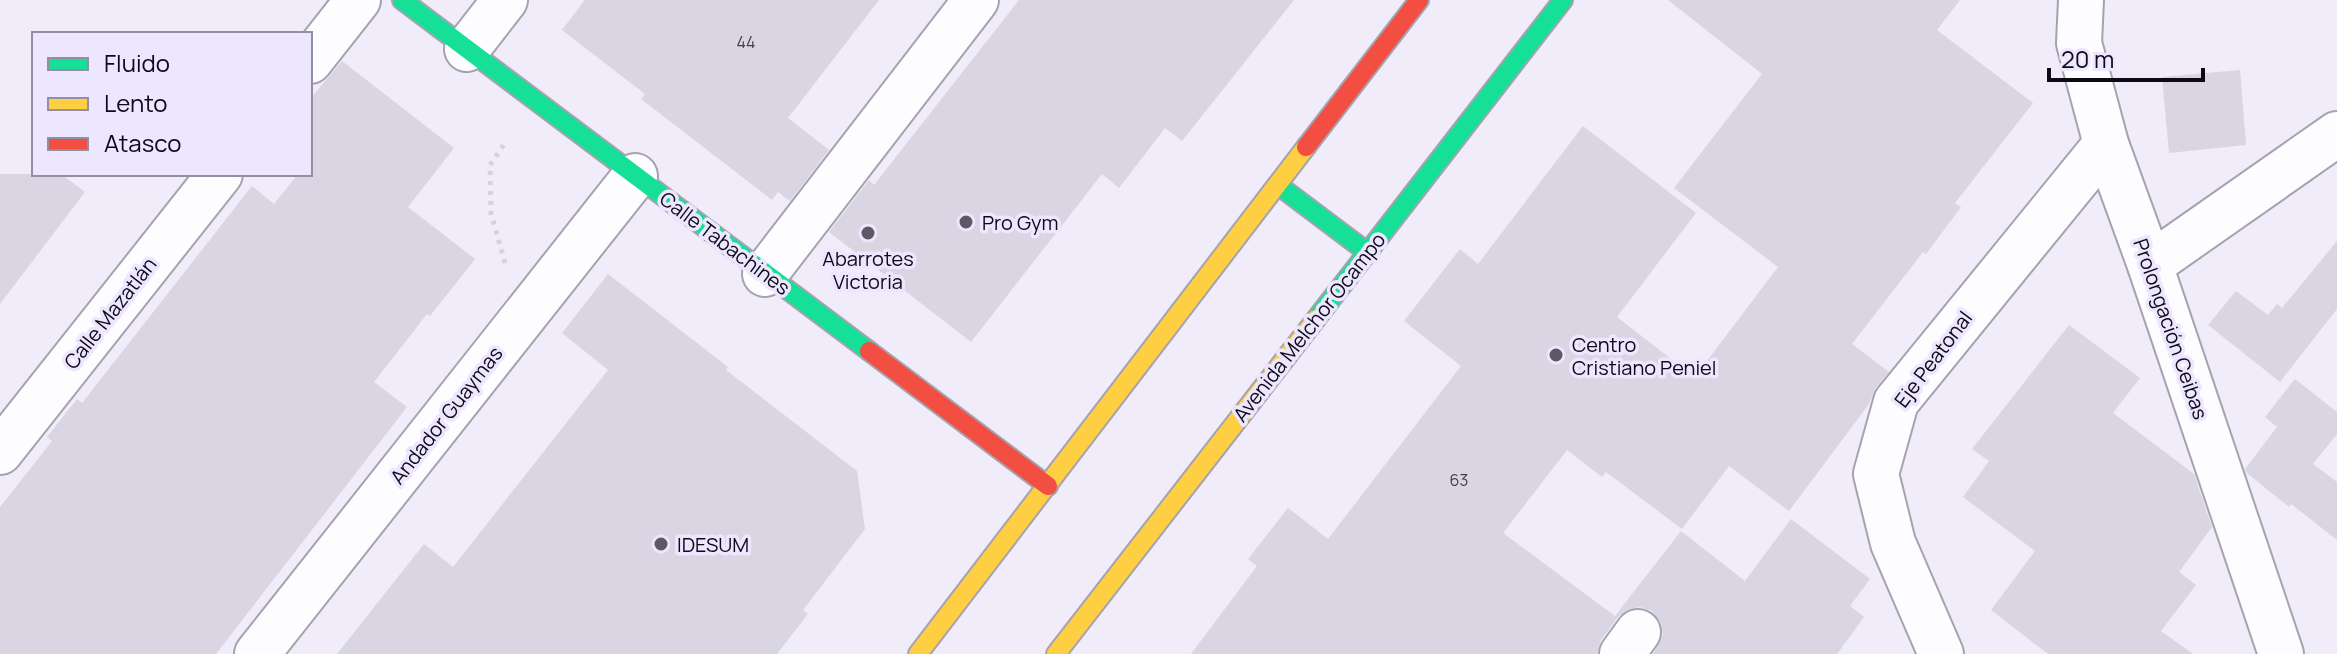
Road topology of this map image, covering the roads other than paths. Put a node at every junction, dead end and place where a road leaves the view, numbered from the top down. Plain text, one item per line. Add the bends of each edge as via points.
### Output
1 (358, 0) edge
2 (402, 0) edge
3 (505, 0) edge
4 (976, 0) edge
5 (1419, 0) edge
6 (1563, 0) edge
7 (2081, 0) edge
8 (467, 49) junction
9 (312, 58) edge
10 (2337, 134) edge
11 (2106, 144) junction
12 (218, 176) edge
13 (635, 176) junction
14 (1278, 185) junction
15 (1367, 252) junction
16 (2150, 265) junction
17 (765, 274) junction
18 (0, 452) edge
19 (1048, 486) junction
20 (257, 654) edge
21 (918, 654) edge
22 (1056, 654) edge
23 (1941, 654) edge
24 (2281, 654) edge

1 - 9 street
2 - 8 main road, Calle Tabachines
3 - 8 street
4 - 17 street
5 - 14 main road
6 - 15 main road, Avenida Melchor Ocampo
7 - 11 street, Prolongación Ceibas via 2079,43
8 - 13 main road, Calle Tabachines
10 - 16 street
11 - 16 street, Prolongación Ceibas
11 - 23 street, Eje Peatonal via 1896,402 1876,474 1893,543
12 - 18 street, Calle Mazatlán
13 - 17 main road, Calle Tabachines
13 - 20 street, Andador Guaymas
14 - 15 main road
14 - 19 main road
15 - 22 main road, Avenida Melchor Ocampo
16 - 24 street, Prolongación Ceibas
17 - 19 main road, Calle Tabachines
19 - 21 main road

